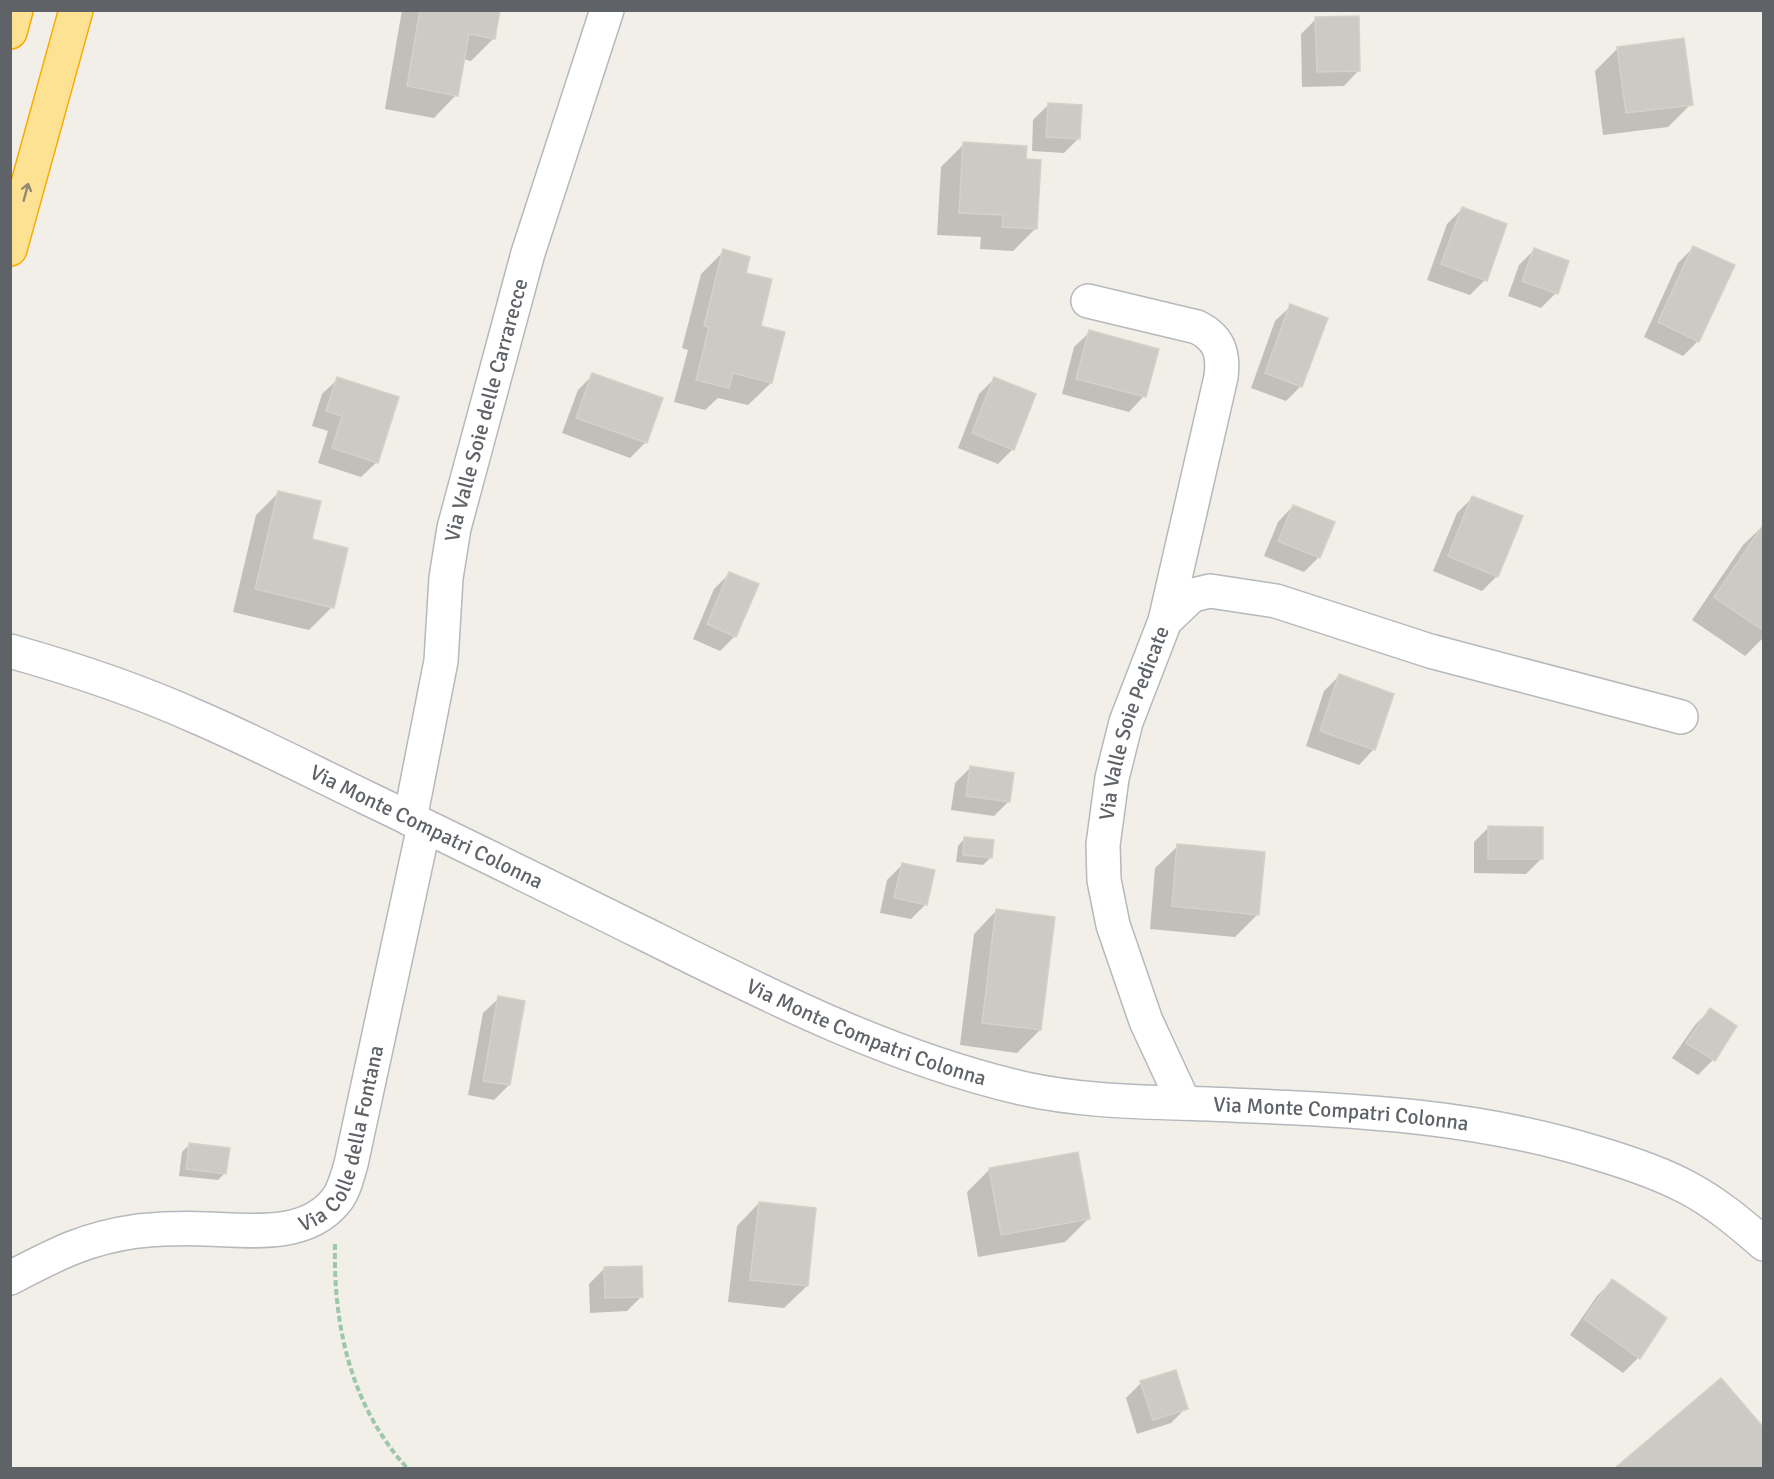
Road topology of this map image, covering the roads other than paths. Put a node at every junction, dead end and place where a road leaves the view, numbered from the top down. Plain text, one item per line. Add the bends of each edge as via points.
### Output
1 (16, 10) edge
2 (76, 10) edge
3 (607, 10) edge
4 (10, 32) edge
5 (10, 249) edge
6 (1088, 301) dead end
7 (1165, 621) junction
8 (10, 651) edge
9 (1681, 717) dead end
10 (417, 822) junction
11 (1184, 1103) junction
12 (1764, 1244) edge
13 (10, 1278) edge

1 - 4 highway
5 -> 2 highway
3 - 10 street, Via Valle Soie delle Carrarecce via 528,253 454,528 446,578 441,661
6 - 7 street via 1197,327 1213,336 1221,352 1221,377
7 - 9 street, Via Valle Soie Pedicate via 1193,596 1210,591 1276,601 1430,651
7 - 11 street, Via Valle Soie Pedicate via 1121,742 1106,811 1103,862 1108,904 1121,951 1146,1021
8 - 10 street, Via Monte Compatri Colonna via 79,671 195,716
10 - 11 street, Via Monte Compatri Colonna via 760,992 930,1061 1049,1094
10 - 13 street, Via Colle della Fontana via 351,1164 336,1201 308,1221 274,1230 158,1229 99,1239 64,1250
11 - 12 street, Via Monte Compatri Colonna via 1408,1115 1542,1137 1635,1165 1688,1188 1732,1216

